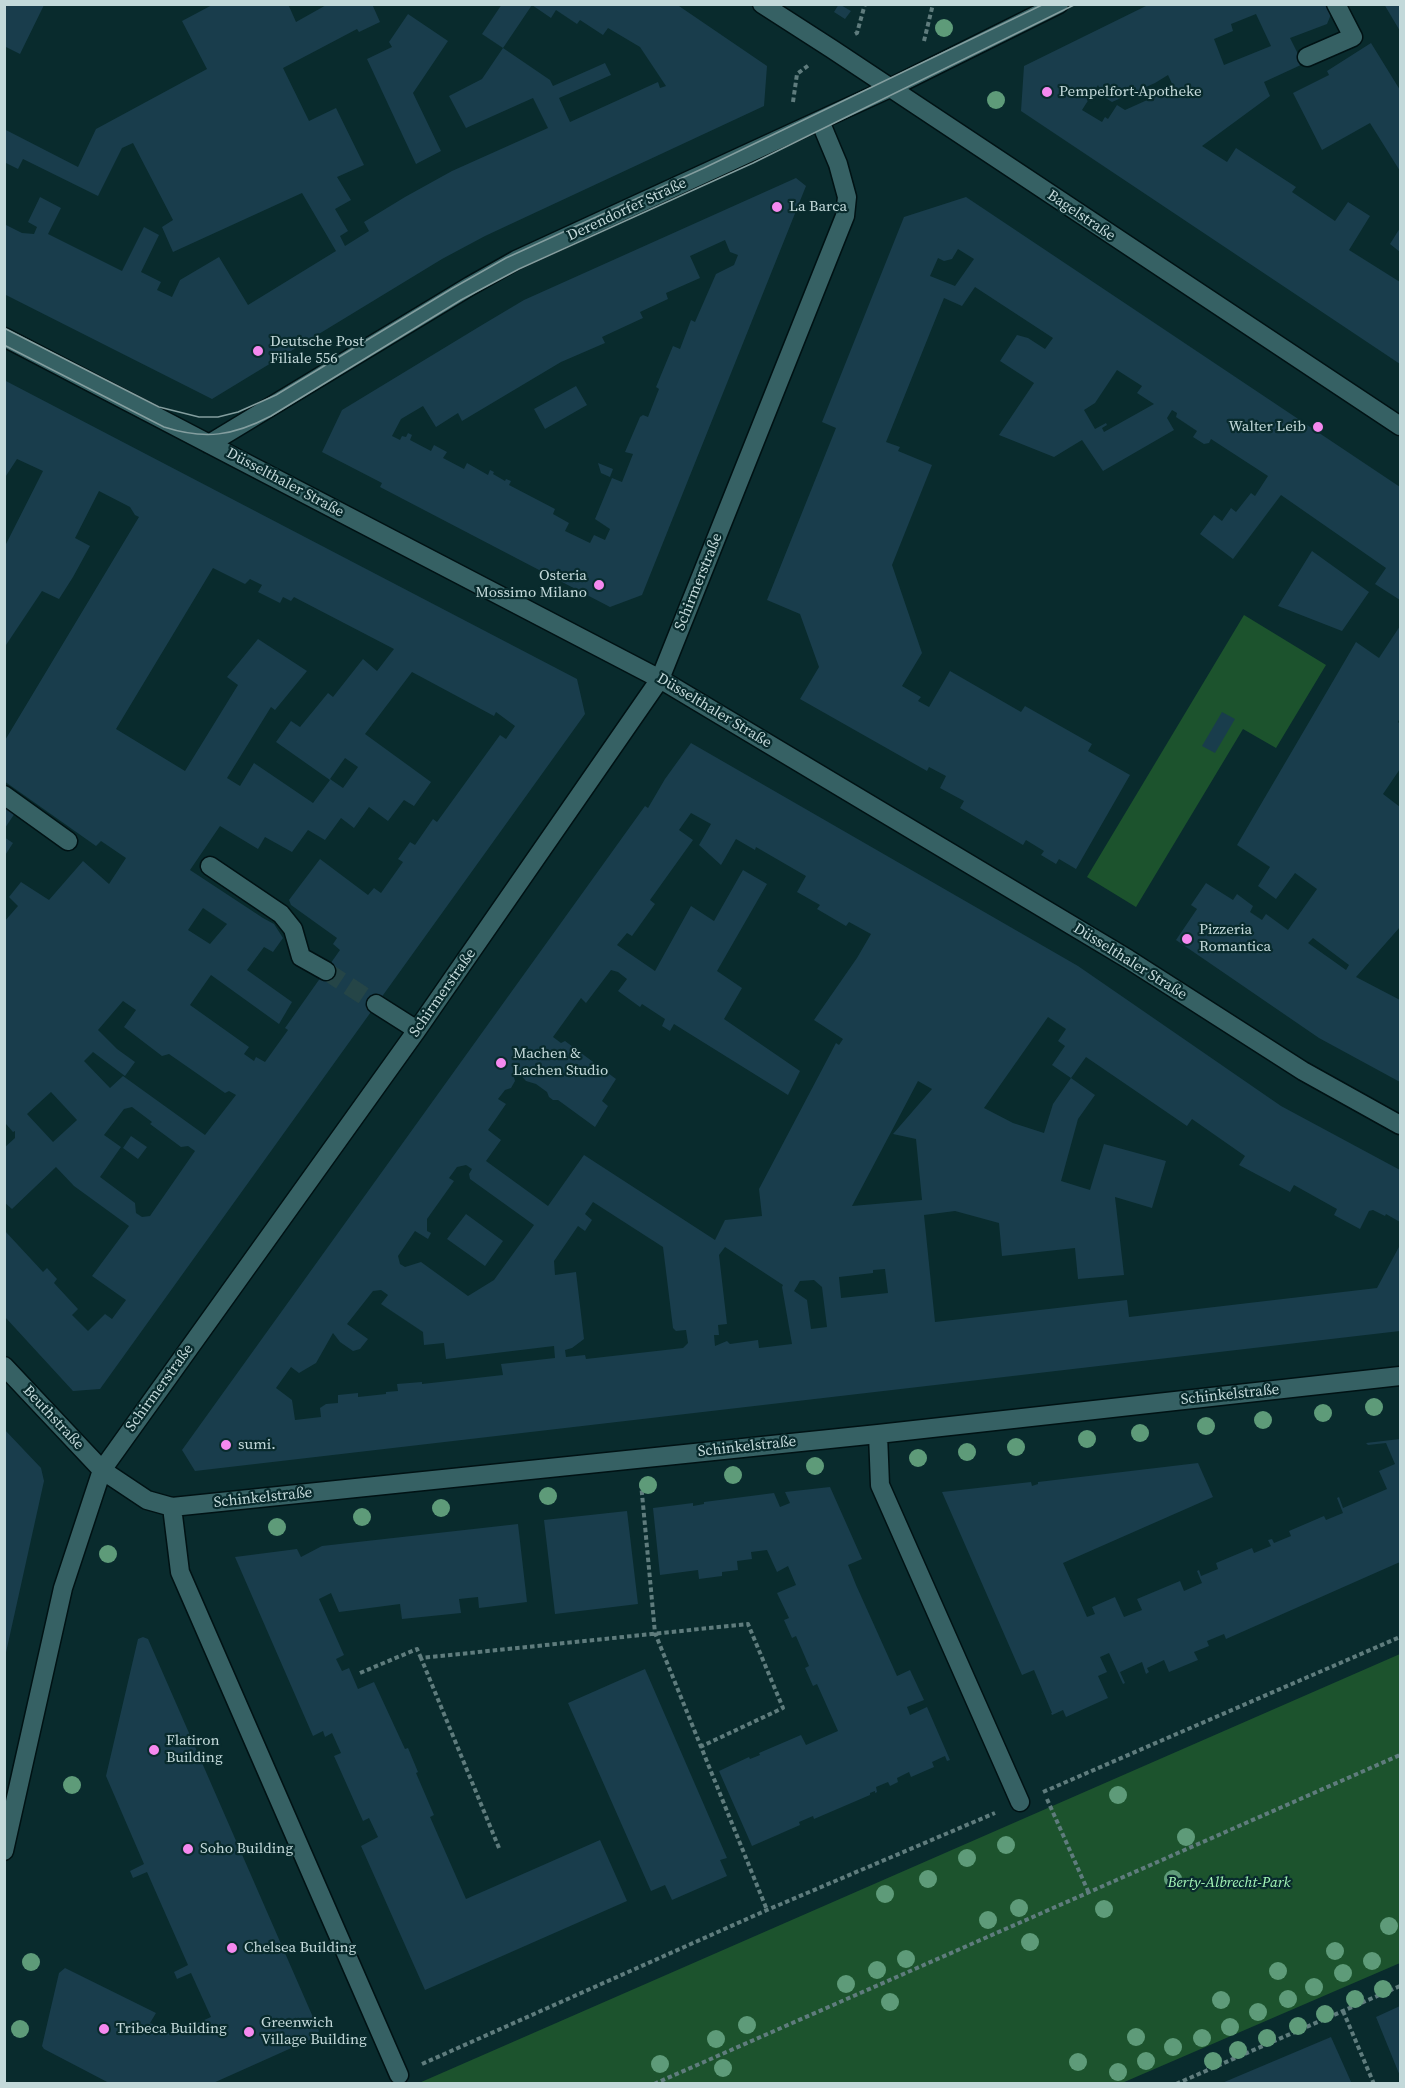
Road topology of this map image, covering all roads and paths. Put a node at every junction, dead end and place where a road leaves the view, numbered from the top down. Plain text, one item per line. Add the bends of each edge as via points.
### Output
1 (762, 4) edge
2 (866, 4) edge
3 (933, 4) edge
4 (1059, 4) edge
5 (1336, 4) edge
6 (832, 49) junction
7 (1307, 57) dead end
8 (933, 66) junction
9 (890, 88) junction
10 (820, 121) junction
11 (789, 135) junction
12 (4, 337) edge
13 (1401, 426) edge
14 (209, 444) junction
15 (660, 679) junction
16 (4, 795) edge
17 (68, 842) dead end
18 (210, 866) dead end
19 (326, 971) tunnel mouth
20 (376, 1004) tunnel mouth
21 (417, 1030) junction
22 (1401, 1125) edge
23 (4, 1366) edge
24 (1401, 1376) edge
25 (878, 1434) junction
26 (639, 1459) junction
27 (102, 1470) junction
28 (172, 1507) junction
29 (655, 1633) junction
30 (1401, 1637) edge
31 (421, 1659) junction
32 (360, 1673) dead end
33 (700, 1747) junction
34 (1401, 1755) edge
35 (1044, 1792) junction
36 (1020, 1802) junction
37 (499, 1848) dead end
38 (4, 1851) edge
39 (1088, 1892) junction
40 (766, 1910) junction
41 (1401, 1986) edge
42 (1342, 2011) junction
43 (399, 2075) joint
44 (1183, 2082) edge
45 (654, 2084) edge
46 (1176, 2084) edge
47 (1374, 2084) edge

1 - 6 street, Bagelstraße
2 - 6 path via 857,33
3 - 8 path via 923,44
4 - 8 street, Derendorfer Straße
5 - 7 street via 1353,37
6 - 9 street, Bagelstraße
6 - 11 path via 797,74
8 - 9 street, Derendorfer Straße
9 - 10 street, Derendorfer Straße
9 - 13 street, Bagelstraße
10 - 11 street, Derendorfer Straße
10 - 15 street, Schirmerstraße via 847,197 845,216
11 - 14 street, Derendorfer Straße via 507,266
12 - 14 street, Düsselthaler Straße
14 - 15 street, Düsselthaler Straße
15 - 21 street, Schirmerstraße
15 - 22 street, Düsselthaler Straße via 1128,959 1303,1071
16 - 17 street
18 - 19 street via 281,915 293,929 301,957
20 - 21 street
21 - 27 street, Schirmerstraße
23 - 27 street, Beuthstraße
24 - 25 street, Schinkelstraße
25 - 26 street, Schinkelstraße
25 - 36 street via 880,1485
26 - 28 street, Schinkelstraße
26 - 29 path
27 - 28 street, Schinkelstraße via 147,1500
27 - 38 street, Schirmerstraße via 63,1588
28 - 43 street via 180,1572
29 - 31 path
29 - 33 path
29 - 33 path via 748,1624 783,1708
30 - 35 path
31 - 32 path via 417,1649
31 - 37 path
33 - 40 path
34 - 39 path
35 - 36 path
35 - 39 path
36 - 40 path
39 - 45 path
40 - 43 path
41 - 42 path
42 - 44 path
42 - 47 path
44 - 46 path

